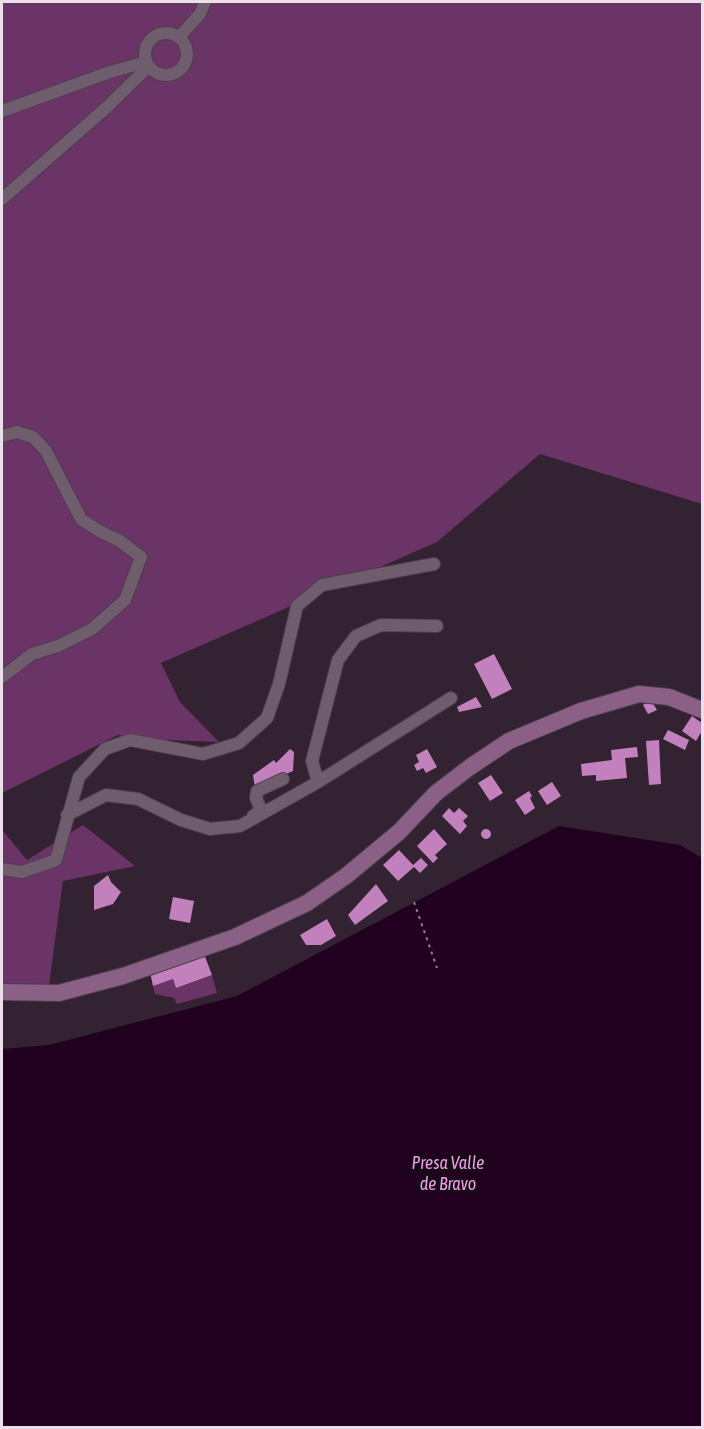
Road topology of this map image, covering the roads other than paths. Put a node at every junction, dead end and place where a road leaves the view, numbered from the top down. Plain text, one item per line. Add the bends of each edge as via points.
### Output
1 (205, 2) edge
2 (179, 37) junction
3 (147, 64) junction
4 (2, 111) edge
5 (2, 199) edge
6 (2, 436) edge
7 (434, 564) dead end
8 (437, 626) dead end
9 (2, 676) edge
10 (451, 698) dead end
11 (702, 710) edge
12 (283, 780) dead end
13 (318, 782) junction
14 (67, 815) junction
15 (240, 826) junction
16 (2, 868) edge
17 (2, 992) edge

1 - 2 street via 200,14
2 - 3 street via 168,33 154,36 145,50
2 - 3 street via 188,54 180,71 163,76
3 - 4 street via 110,72
3 - 5 street via 106,108
6 - 9 street via 17,432 33,437 46,451 81,519 141,557 125,600 93,629 32,654
7 - 14 street via 322,585 297,606 267,718 239,743 203,754 130,740 105,749 79,777
8 - 13 street via 381,625 356,636 338,660 312,761
10 - 13 street
11 - 17 main road via 669,697 639,694 581,711 509,741 470,767 436,793 399,832 307,903 235,937 123,976 59,993
12 - 15 street via 257,791 261,810
13 - 15 street
14 - 15 street via 106,795 138,799 210,829
14 - 16 street via 56,860 22,872

